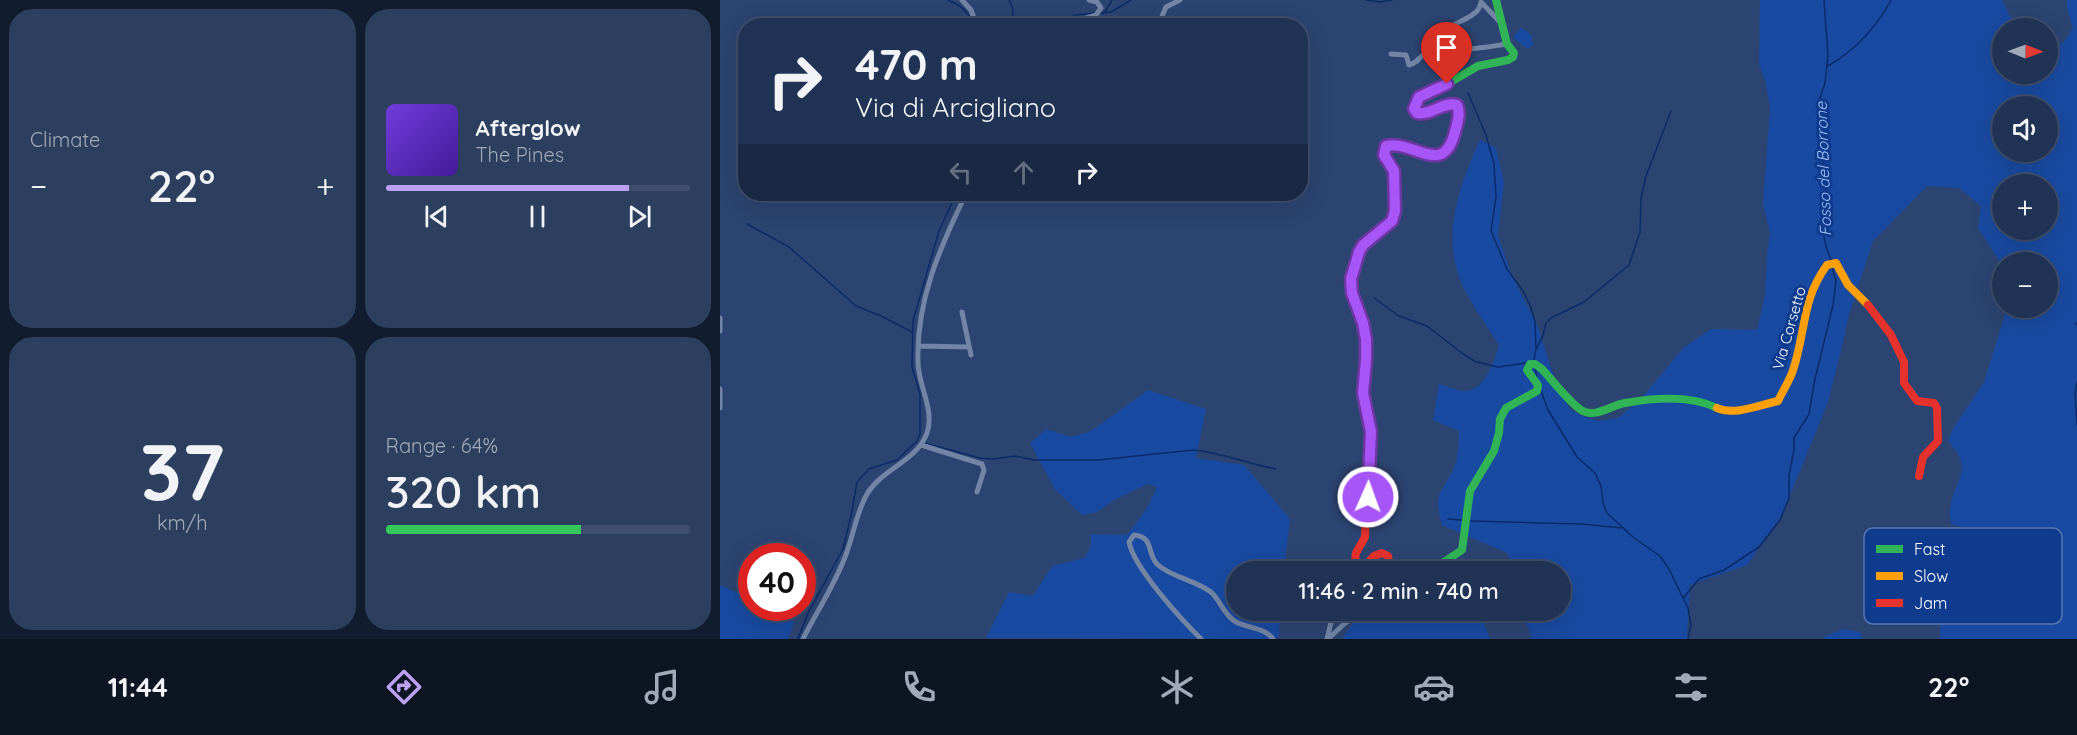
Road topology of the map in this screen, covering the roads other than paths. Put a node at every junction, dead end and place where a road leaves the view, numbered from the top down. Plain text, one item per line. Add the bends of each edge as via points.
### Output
1 (962, 0) edge
2 (1089, 0) edge
3 (1180, 0) edge
4 (1496, 0) edge
5 (1481, 1) edge
6 (973, 18) edge
7 (1085, 18) edge
8 (1161, 18) edge
9 (1502, 25) junction
10 (1443, 43) junction
11 (1507, 44) junction
12 (1391, 54) dead end
13 (1446, 57) dead end
14 (1457, 68) dead end
15 (1436, 90) junction
16 (963, 201) edge
17 (962, 312) dead end
18 (720, 318) edge
19 (720, 331) edge
20 (918, 346) junction
21 (969, 346) junction
22 (971, 355) dead end
23 (720, 389) edge
24 (720, 408) edge
25 (921, 445) junction
26 (1919, 476) dead end
27 (977, 492) dead end
28 (1355, 561) edge
29 (1370, 561) edge
30 (1389, 561) edge
31 (1446, 561) edge
32 (1332, 621) edge
33 (1348, 621) edge
34 (803, 639) edge
35 (1201, 639) edge
36 (1273, 639) edge
37 (1328, 639) edge

1 - 6 street
2 - 7 street via 1101,8 1096,15
3 - 8 street via 1166,7
4 - 9 street
5 - 9 street
5 - 10 street via 1476,12 1447,30
9 - 11 street
10 - 11 street via 1464,48
10 - 12 street via 1436,42 1427,48 1418,63 1412,65 1406,55
10 - 13 street
11 - 15 street via 1514,53 1512,58 1478,66
14 - 15 street
15 - 28 street via 1419,97 1414,109 1422,114 1457,105 1459,114 1452,144 1445,153 1437,155 1386,146 1384,155 1394,171 1395,211 1392,221 1363,245 1351,279 1365,332 1363,393 1371,432 1365,537
16 - 20 street via 929,280
17 - 21 street
18 - 19 street
20 - 21 street
20 - 25 street via 929,420
21 - 22 street
23 - 24 street
25 - 27 street via 982,464
25 - 34 street via 869,492 843,563
26 - 31 street, Via Corsetto via 1923,457 1938,441 1938,408 1934,403 1917,401 1904,383 1904,362 1891,335 1848,285 1836,263 1819,276 1807,303 1794,368 1778,401 1722,410 1705,402 1663,399 1623,403 1590,413 1581,410 1542,369 1530,364 1527,370 1538,385 1537,391 1506,408 1500,419 1494,451 1470,491 1462,550
29 - 30 street via 1382,553
32 - 37 street
33 - 37 street
35 - 36 street via 1131,554 1129,542 1134,536 1142,536 1148,542 1159,566 1212,593 1229,617 1269,633

